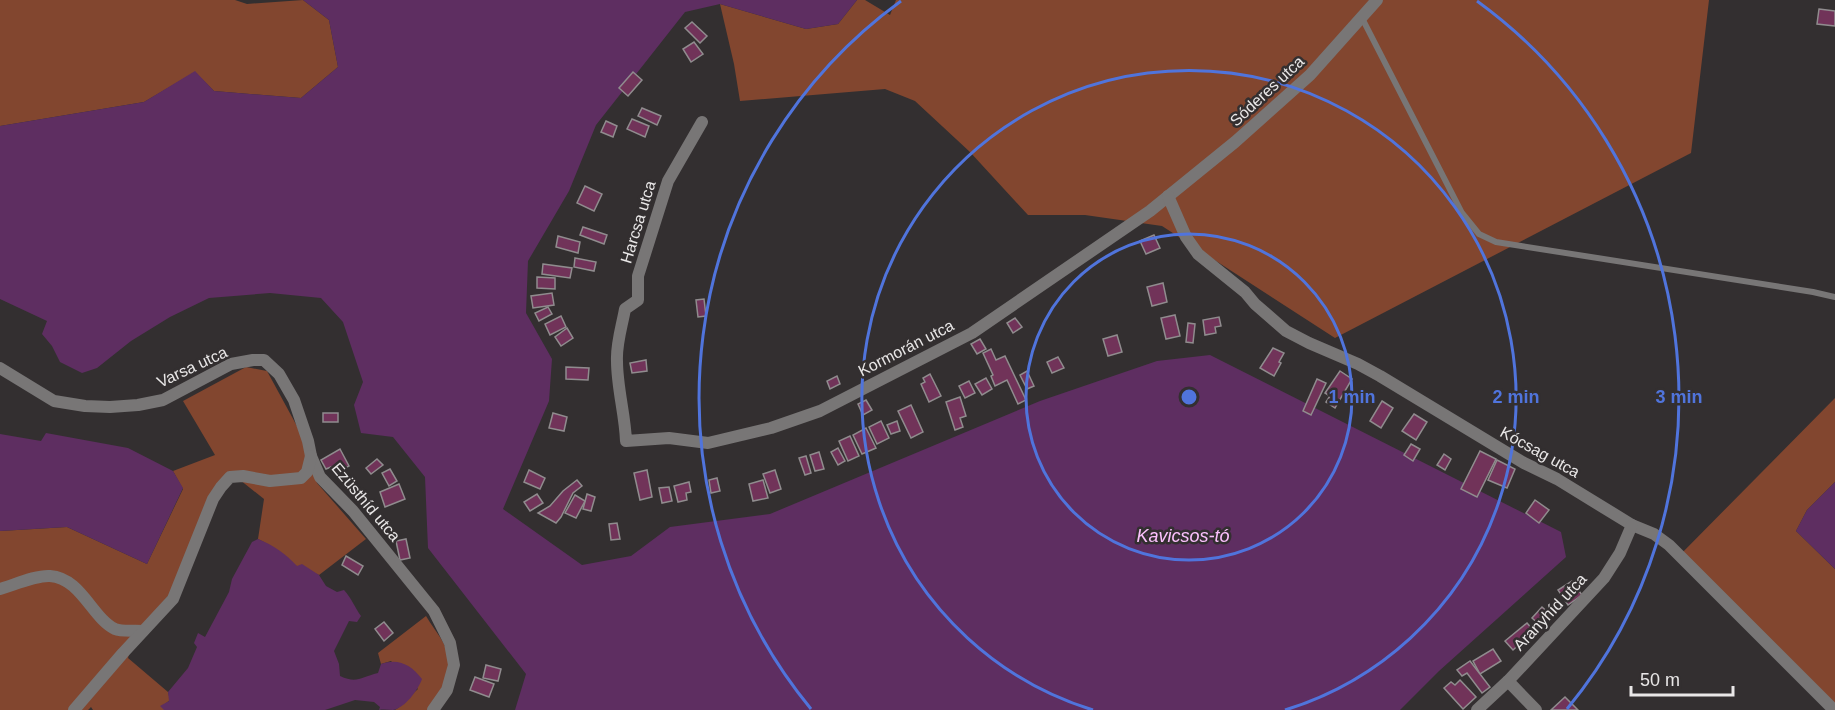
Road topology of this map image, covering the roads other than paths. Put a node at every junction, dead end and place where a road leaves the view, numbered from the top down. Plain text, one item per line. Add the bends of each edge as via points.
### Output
1 (1377, 0) edge
2 (1362, 17) junction
3 (702, 122) dead end
4 (1168, 196) junction
5 (1835, 297) edge
6 (0, 368) edge
7 (626, 441) joint
8 (311, 456) junction
9 (1632, 525) junction
10 (0, 590) edge
11 (143, 631) junction
12 (1508, 681) junction
13 (74, 710) edge
14 (433, 710) edge
15 (1477, 710) edge
16 (1536, 710) edge
17 (1834, 710) edge

1 - 2 street, Sóderes utca
2 - 4 street, Sóderes utca via 1310,75
2 - 5 lane via 1462,213 1479,234 1496,242
3 - 7 street, Harcsa utca via 668,181 638,276 638,300 625,309 616,358
4 - 7 street, Kormorán utca via 972,333 820,411 708,443 669,438
4 - 9 street, Kócsag utca via 1198,254 1286,331 1380,376
6 - 8 street, Varsa utca via 54,400 110,407 163,400 231,364 264,360 279,374 294,400
8 - 11 street, Ezüsthíd utca via 301,478 270,481 230,477 213,499 173,599
8 - 14 street, Ezüsthíd utca via 320,477 353,511 434,611 450,643 454,665 447,690
9 - 12 street, Aranyhíd utca via 1604,578
9 - 17 street, Kócsag utca via 1669,545
10 - 11 street via 50,576 64,580 116,630
11 - 13 street, Ezüsthíd utca
12 - 15 street, Aranyhíd utca
12 - 16 street

